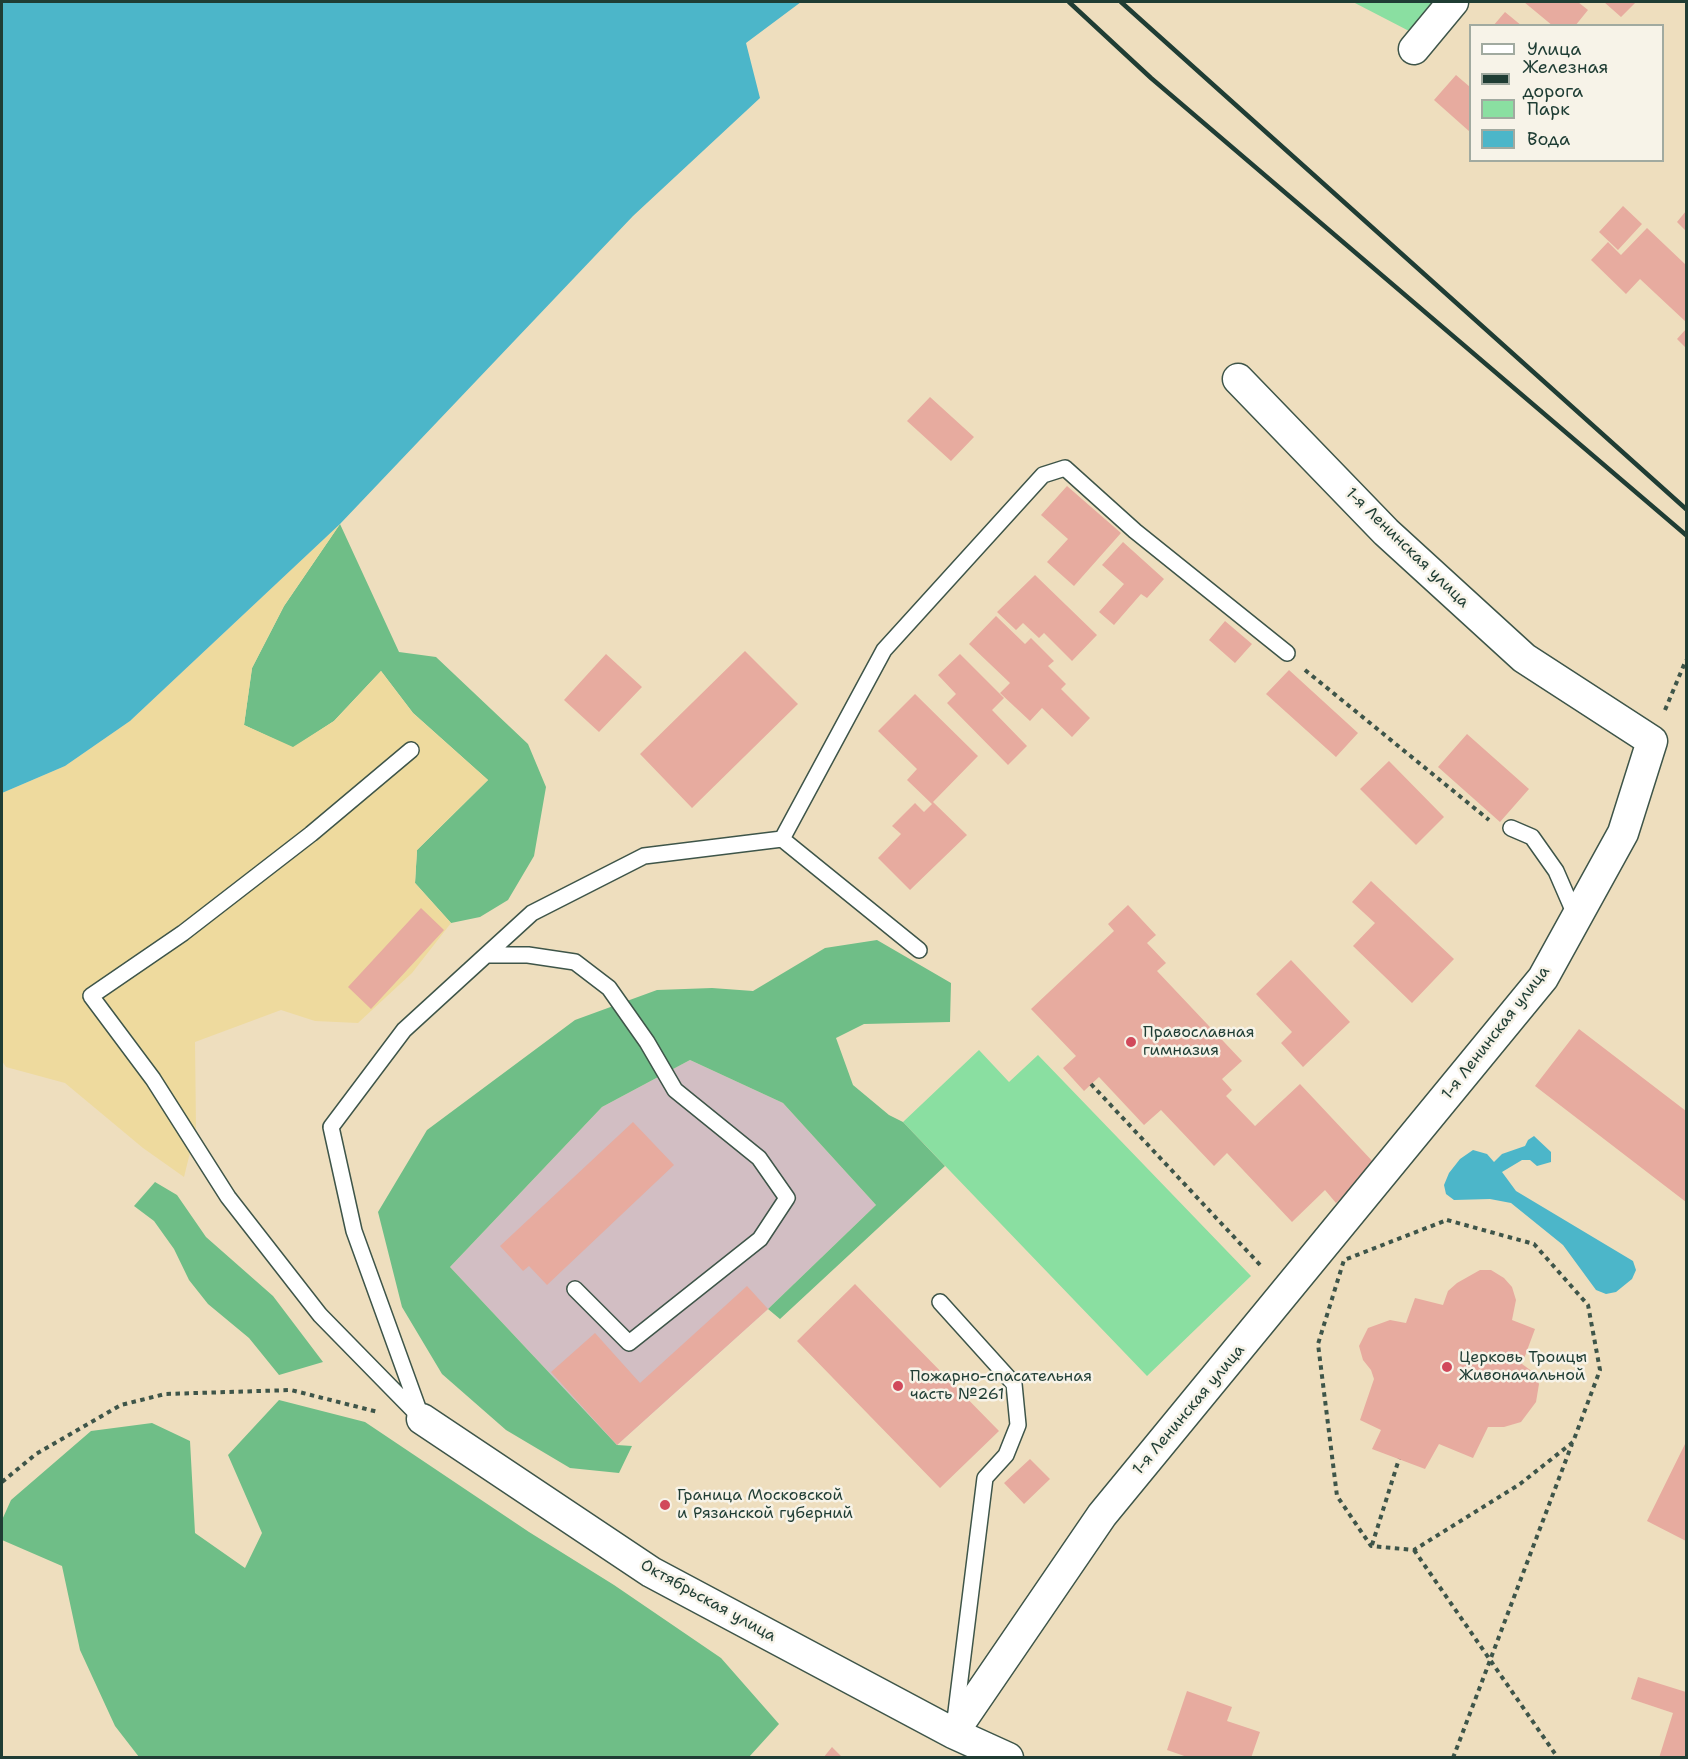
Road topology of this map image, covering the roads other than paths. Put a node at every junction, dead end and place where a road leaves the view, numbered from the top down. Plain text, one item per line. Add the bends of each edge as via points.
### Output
1 (1453, 2) edge
2 (1414, 49) dead end
3 (1238, 379) dead end
4 (1287, 653) road end
5 (411, 750) dead end
6 (1511, 828) road end
7 (782, 839) junction
8 (1576, 917) junction
9 (919, 950) dead end
10 (487, 955) junction
11 (575, 1289) dead end
12 (940, 1302) dead end
13 (422, 1419) junction
14 (953, 1733) junction
15 (1008, 1758) edge

1 - 2 street
3 - 8 street, 1-я Ленинская улица via 1386,532 1524,658 1652,741 1623,833
4 - 7 lane via 1135,531 1065,468 1043,475 884,650
5 - 13 lane via 183,933 91,996 153,1079 228,1197 320,1315
6 - 8 lane via 1532,837 1556,871
7 - 9 lane
7 - 10 lane via 644,856 532,913
8 - 14 street, 1-я Ленинская улица via 1543,978 1102,1515
10 - 11 lane via 528,955 575,962 609,988 675,1090 759,1158 787,1198 760,1239 629,1343
10 - 13 lane via 404,1030 331,1127 354,1231
12 - 14 lane via 1014,1384 1018,1425 1006,1455 985,1478
13 - 14 street, Октябрьская улица via 651,1572
14 - 15 street, Октябрьская улица

